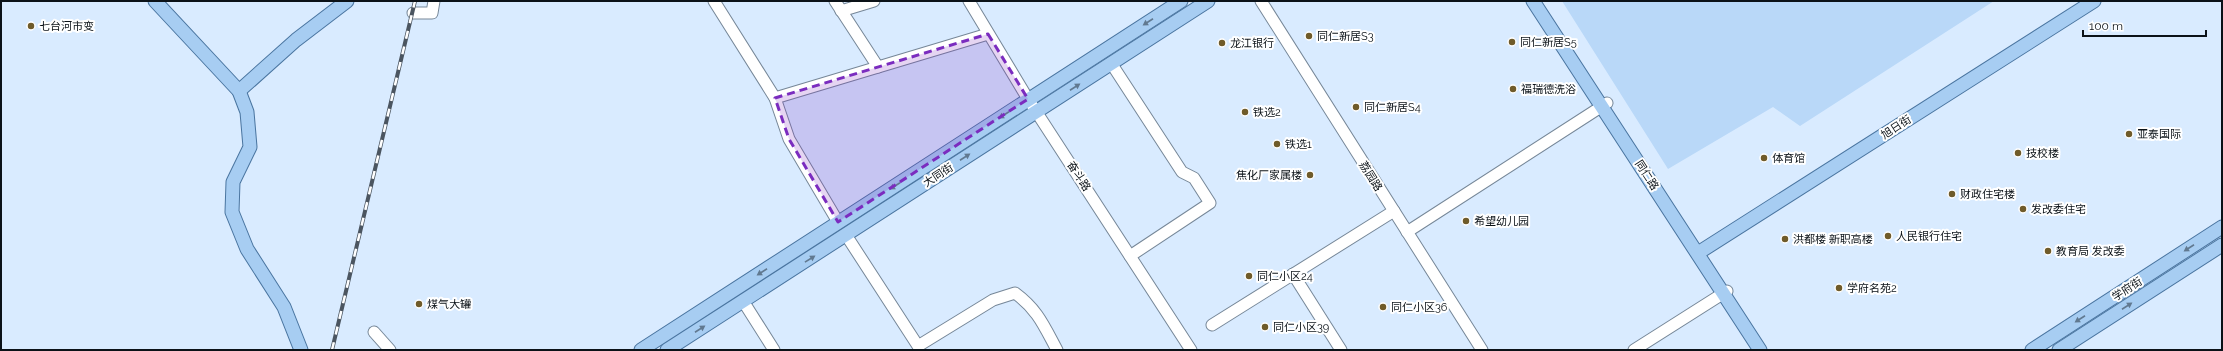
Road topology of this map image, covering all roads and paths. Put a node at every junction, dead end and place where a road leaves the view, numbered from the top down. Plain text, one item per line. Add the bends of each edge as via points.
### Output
1 (156, 1) edge
2 (347, 1) edge
3 (434, 1) edge
4 (714, 1) edge
5 (834, 1) edge
6 (874, 1) edge
7 (969, 1) edge
8 (1181, 1) edge
9 (1208, 1) edge
10 (1261, 1) edge
11 (1533, 1) edge
12 (1542, 1) edge
13 (2094, 1) edge
14 (841, 11) junction
15 (413, 13) dead end
16 (988, 34) junction
17 (1112, 63) junction
18 (878, 67) junction
19 (239, 91) junction
20 (775, 98) junction
21 (1028, 99) junction
22 (1605, 105) junction
23 (1037, 111) junction
24 (1394, 211) junction
25 (838, 222) junction
26 (2222, 227) edge
27 (1407, 232) junction
28 (843, 237) junction
29 (2222, 245) edge
30 (1700, 252) junction
31 (1130, 256) junction
32 (1293, 274) junction
33 (1725, 292) junction
34 (743, 301) junction
35 (1212, 325) dead end
36 (374, 332) dead end
37 (302, 350) edge
38 (390, 350) edge
39 (641, 350) edge
40 (667, 350) edge
41 (774, 350) edge
42 (910, 350) edge
43 (1057, 350) edge
44 (1191, 350) edge
45 (1341, 350) edge
46 (1482, 350) edge
47 (1634, 350) edge
48 (1760, 350) edge
49 (1765, 350) edge
50 (2032, 350) edge
51 (2059, 350) edge

1 - 19 main road
2 - 19 main road via 296,40
3 - 15 street via 432,13
4 - 20 street
5 - 14 street
6 - 14 street
7 - 16 street, 奋斗路
8 -> 21 main road, 大同街
9 - 17 main road, 大同街
10 - 24 street, 荔园路
11 - 22 main road, 同仁路
12 - 22 main road, 同仁路
13 - 30 main road, 旭日街
14 - 18 street
16 - 18 street
16 - 21 street, 奋斗路
23 -> 17 main road, 大同街
17 - 31 street via 1182,172 1194,178 1210,203
18 - 20 street
19 - 37 main road via 247,112 250,147 234,182 232,212 247,249 284,307
20 - 25 street via 789,139
21 - 23 street, 奋斗路
21 -> 25 main road, 大同街
22 - 27 street
22 - 30 main road, 同仁路
28 -> 23 main road, 大同街
23 - 31 street, 奋斗路
24 - 27 street, 荔园路
24 - 32 street
25 -> 39 main road, 大同街
26 -> 50 main road, 学府街
27 - 46 street, 荔园路
34 -> 28 main road, 大同街
28 - 42 street
28 - 43 street via 918,346 993,300 1015,293 1036,312
51 -> 29 main road, 学府街
30 - 33 main road, 同仁路
31 - 44 street, 奋斗路
32 - 35 street
32 - 45 street
33 - 47 street
33 - 48 main road, 同仁路
33 - 49 main road, 同仁路
40 -> 34 main road, 大同街
34 - 41 street
36 - 38 street

